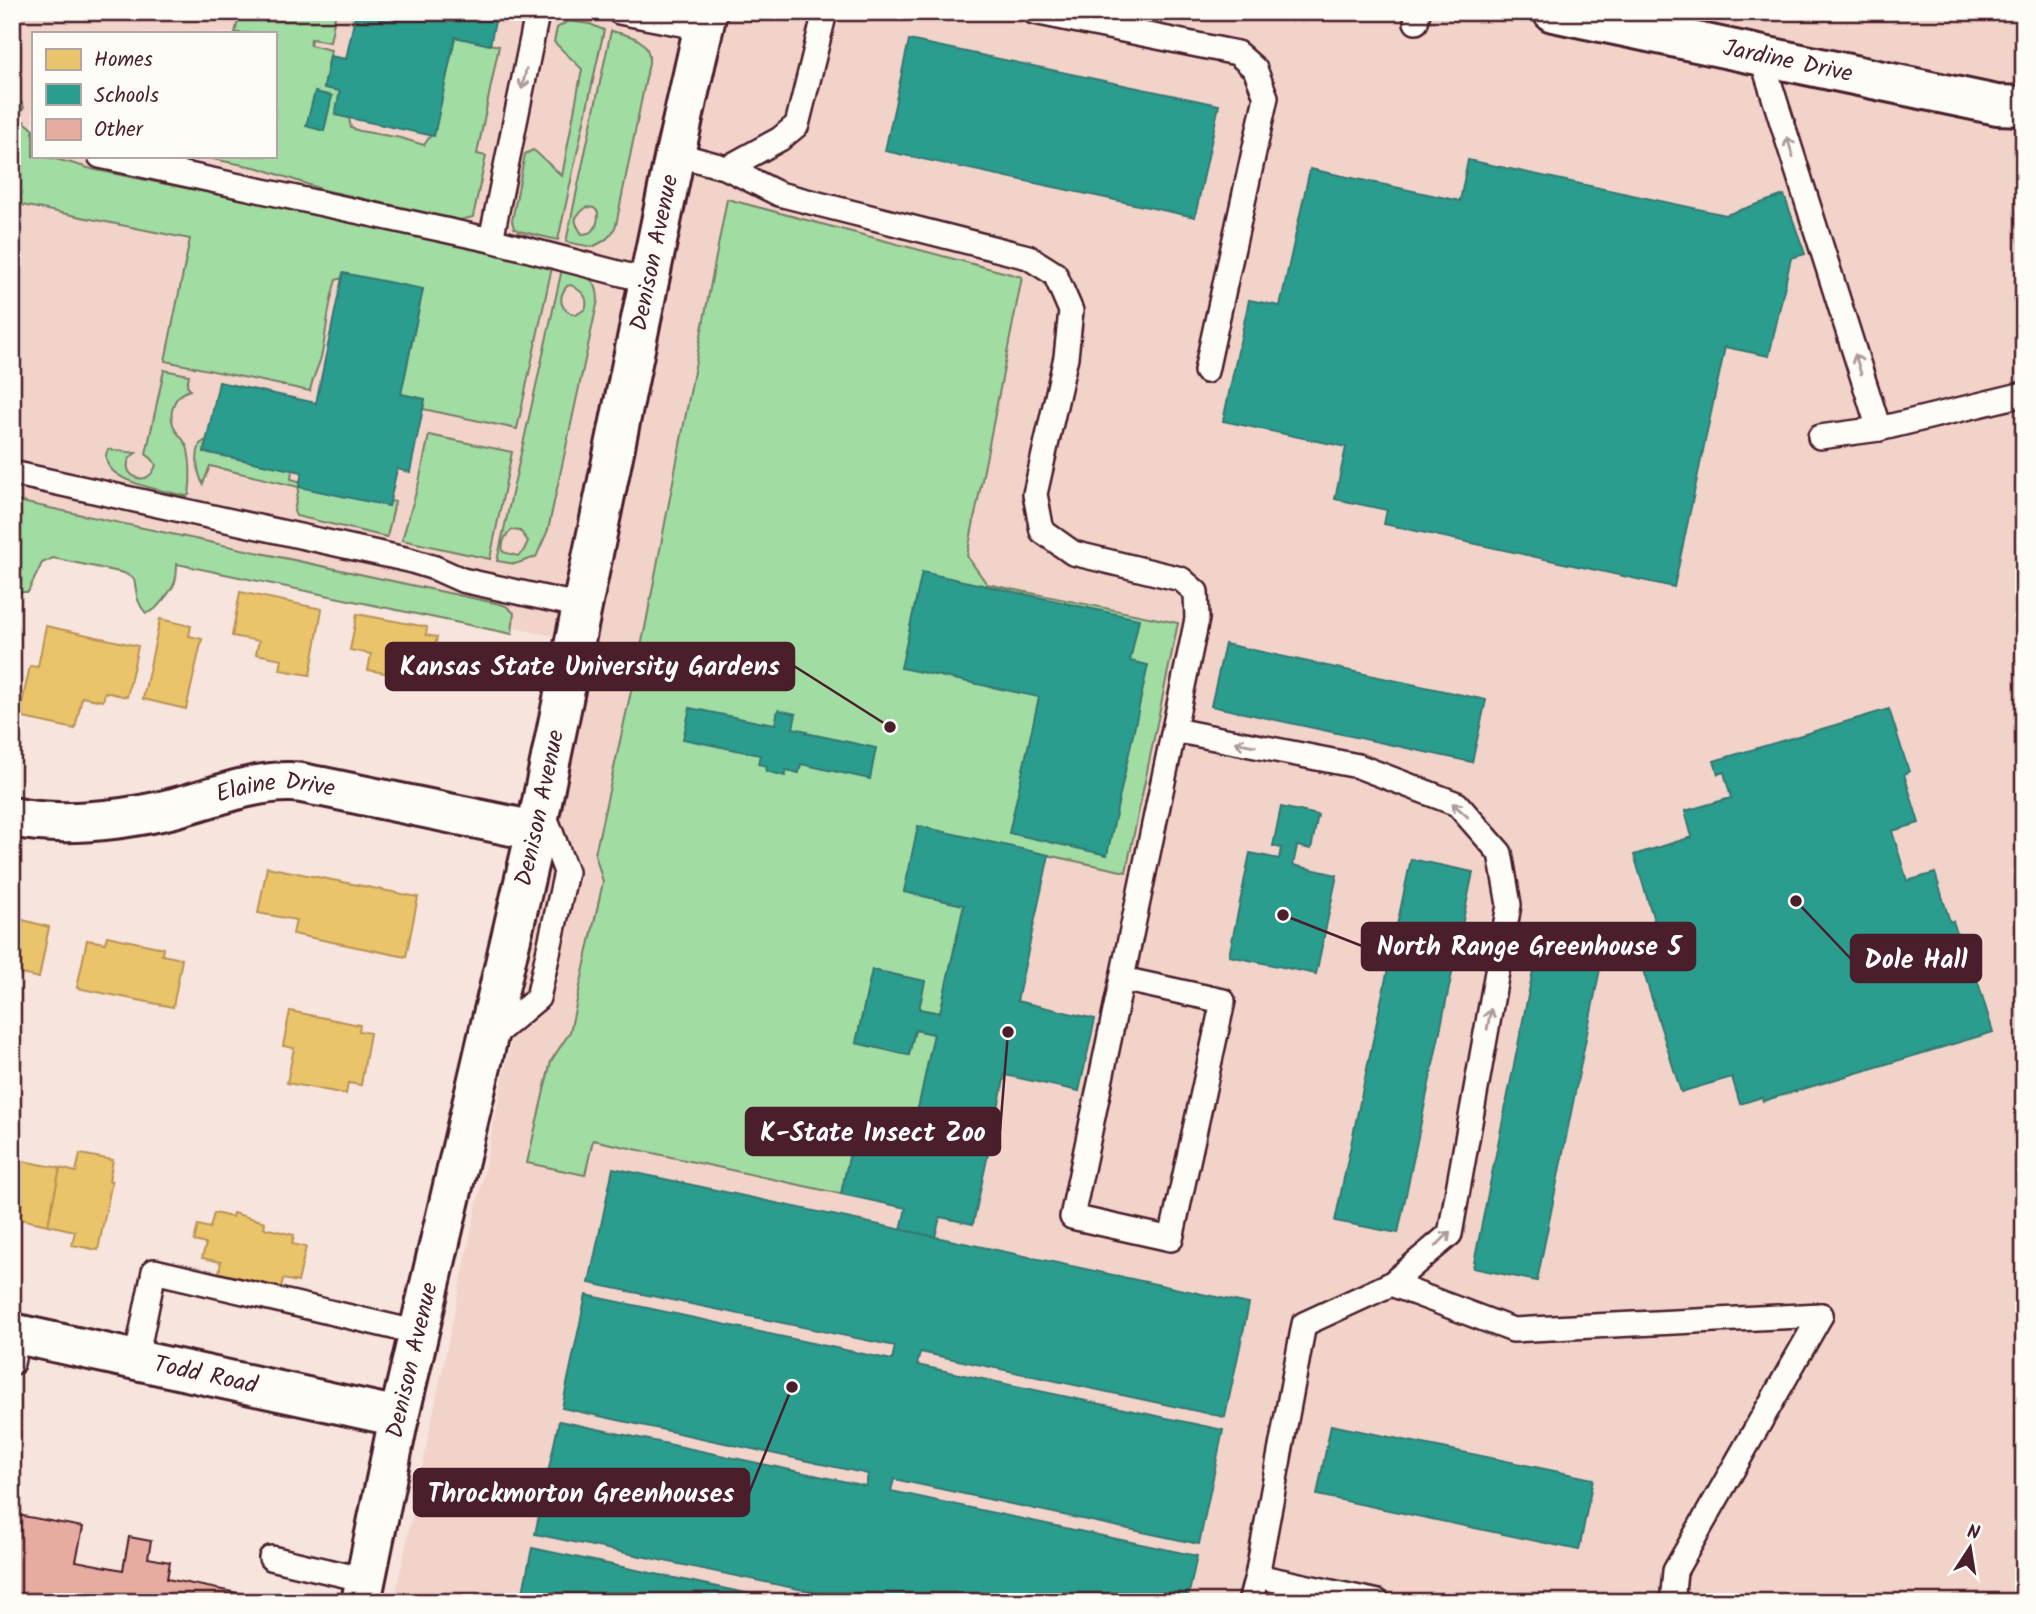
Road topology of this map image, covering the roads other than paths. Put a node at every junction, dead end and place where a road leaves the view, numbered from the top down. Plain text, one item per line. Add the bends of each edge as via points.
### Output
1 (540, 12) edge
2 (619, 12) edge
3 (825, 12) edge
4 (1034, 12) edge
5 (1553, 12) edge
6 (1088, 18) edge
7 (705, 20) edge
8 (1761, 56) junction
9 (2024, 106) edge
10 (675, 154) junction
11 (109, 158) edge
12 (727, 168) junction
13 (491, 240) junction
14 (649, 281) junction
15 (1206, 372) dead end
16 (2024, 394) edge
17 (1879, 429) junction
18 (1820, 437) dead end
19 (12, 473) edge
20 (582, 606) junction
21 (1174, 730) junction
22 (12, 817) edge
23 (538, 818) junction
24 (1122, 979) junction
25 (1391, 1284) junction
26 (419, 1332) junction
27 (14, 1344) edge
28 (136, 1360) junction
29 (399, 1417) junction
30 (271, 1558) dead end
31 (1257, 1576) junction
32 (363, 1591) edge
33 (1250, 1602) edge
34 (1378, 1602) edge
35 (1675, 1602) edge

1 -> 13 lane
2 - 7 lane
3 - 12 lane via 797,125
4 - 6 lane
5 - 8 street, Jardine Drive
6 - 15 lane via 1237,53 1255,69 1266,97
7 - 10 street, Denison Avenue
8 - 9 street, Jardine Drive
17 -> 8 lane
10 - 12 lane
10 - 14 street, Denison Avenue
11 - 13 lane
12 - 21 lane via 779,194 1028,257 1055,274 1071,311 1066,357 1035,494 1042,531 1073,553 1181,579 1196,592 1197,619
13 - 14 lane
14 - 20 street, Denison Avenue
16 - 17 lane
17 - 18 lane
19 - 20 lane via 409,560 462,580
20 - 23 street, Denison Avenue
21 - 24 lane
25 -> 21 lane via 1450,1234 1509,905 1500,853 1457,804 1358,766
22 - 23 street, Elaine Drive via 93,821 291,782
23 - 26 street, Denison Avenue
24 - 24 lane via 1072,1217 1171,1239 1223,1001
25 - 31 lane via 1304,1324
25 - 35 lane via 1513,1330 1821,1315 1675,1571
26 - 28 lane via 154,1271
26 - 29 street, Denison Avenue
27 - 28 street, Todd Road
28 - 29 street, Todd Road
29 - 32 street, Denison Avenue
30 - 32 lane
31 - 33 lane
31 - 34 lane

